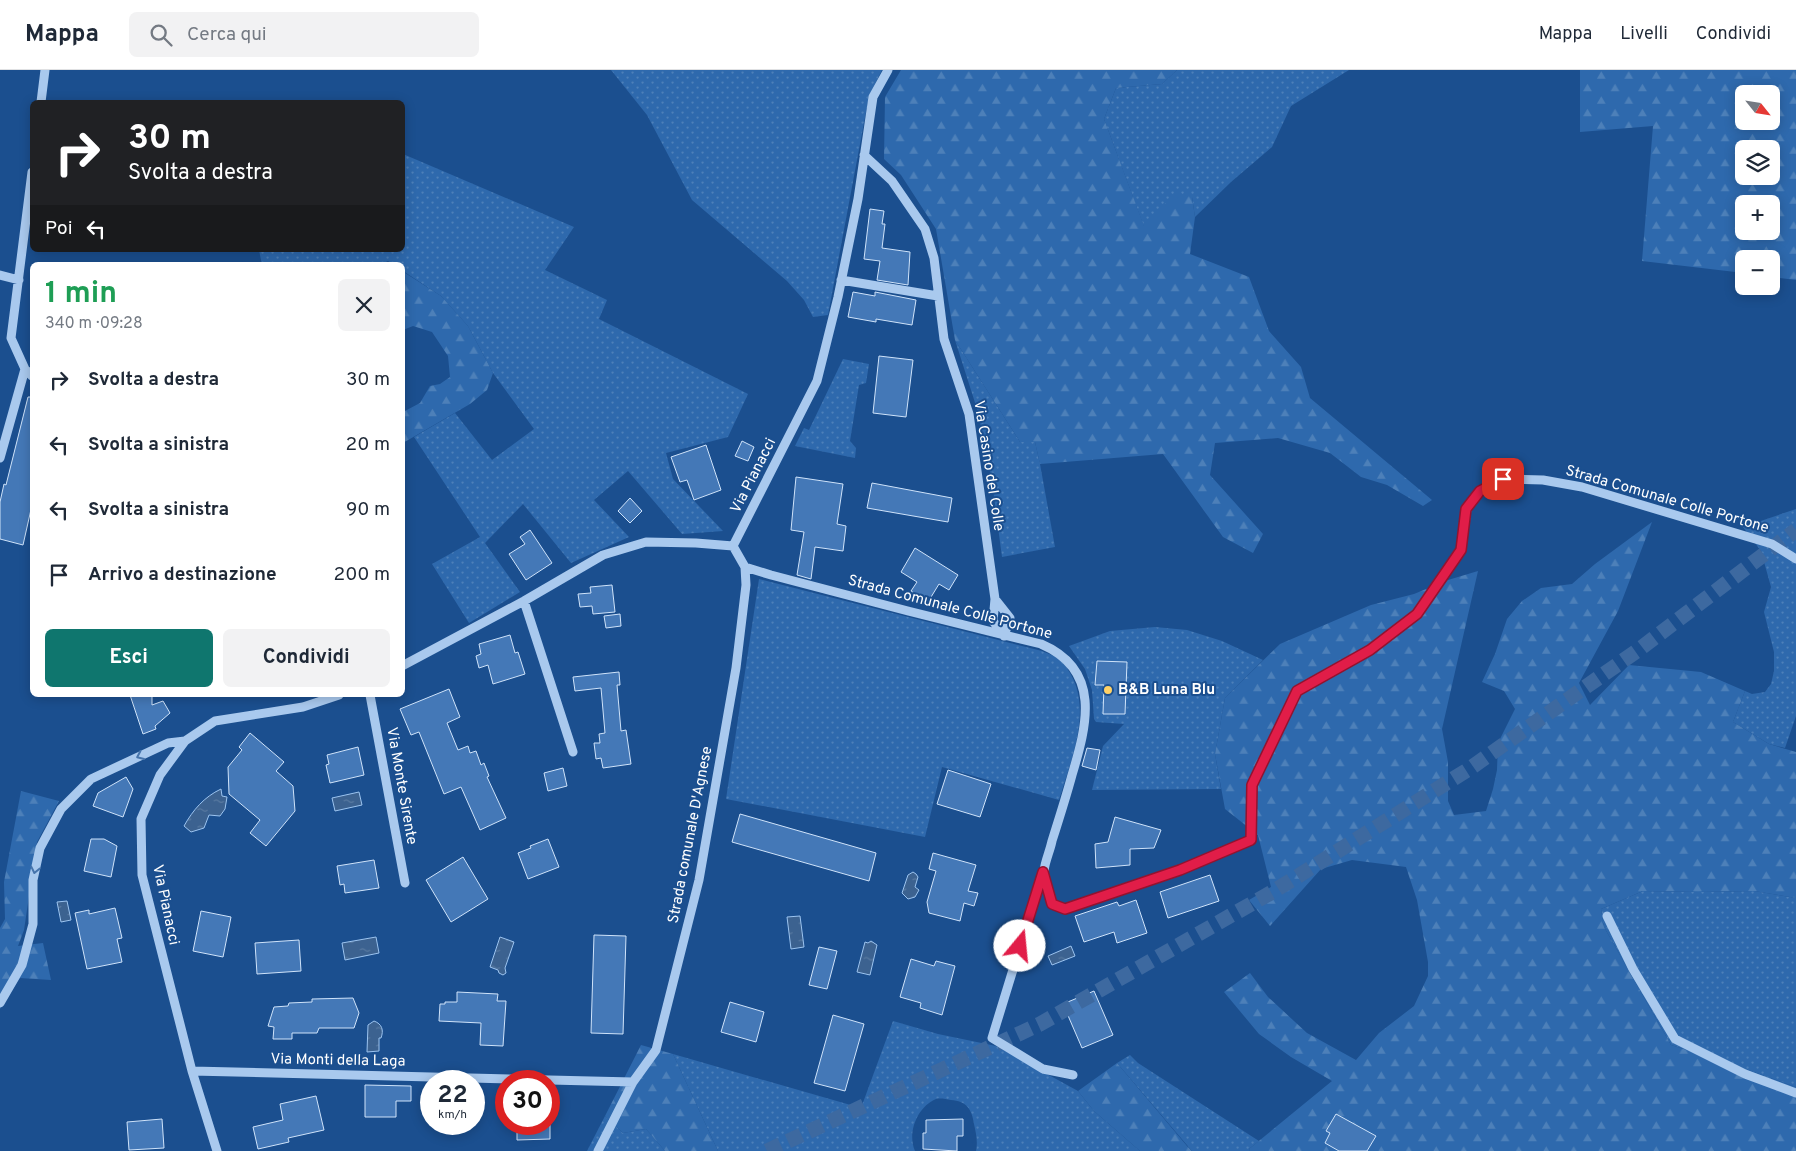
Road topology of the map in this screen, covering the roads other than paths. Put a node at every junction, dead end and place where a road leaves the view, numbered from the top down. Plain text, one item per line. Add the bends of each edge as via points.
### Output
1 (46, 70) edge
2 (888, 70) edge
3 (41, 100) edge
4 (864, 154) junction
5 (30, 189) edge
6 (0, 275) edge
7 (19, 280) junction
8 (842, 280) junction
9 (938, 296) junction
10 (26, 368) junction
11 (30, 373) edge
12 (0, 458) edge
13 (733, 546) junction
14 (1796, 559) edge
15 (745, 567) junction
16 (995, 599) junction
17 (524, 601) junction
18 (1004, 636) junction
19 (405, 664) edge
20 (333, 697) edge
21 (370, 697) edge
22 (185, 742) junction
23 (573, 752) dead end
24 (1043, 872) junction
25 (405, 882) dead end
26 (1607, 916) dead end
27 (0, 1003) edge
28 (192, 1071) junction
29 (1073, 1075) dead end
30 (633, 1082) junction
31 (1796, 1093) edge
32 (217, 1151) edge
33 (598, 1151) edge

1 - 3 street
2 - 4 street, Via Pianacci via 873,97
4 - 8 street, Via Pianacci
4 - 9 street, Via Casino del Colle via 892,181 925,229 934,258
5 - 7 street
6 - 7 street
7 - 10 street via 11,338
8 - 9 street
8 - 13 street, Via Pianacci via 817,381
9 - 16 street, Via Casino del Colle via 944,339 969,414
10 - 11 street
10 - 12 street
13 - 15 street
13 - 17 street via 646,542 603,555
14 - 24 street, Strada Comunale Colle Portone via 1772,544 1582,487 1543,480 1503,479 1480,491 1466,509 1461,550 1417,614 1370,650 1297,691 1252,785 1251,840 1180,870 1065,909 1052,904
15 - 18 street, Strada Comunale Colle Portone
15 - 30 street, Strada comunale D'Agnese via 746,586 736,668 699,880 656,1050
16 - 18 street, Via Casino del Colle via 993,621
16 - 18 street, Via Casino del Colle via 1010,618
17 - 19 street
17 - 23 street
18 - 24 street, Strada Comunale Colle Portone via 1056,650 1076,670 1086,702 1084,731
20 - 22 street, Via Pianacci via 303,707 215,721
21 - 25 street, Via Monte Sirente
22 -> 27 street via 168,743 91,780 61,809 40,848 33,880 33,924 22,965
22 - 28 street, Via Pianacci via 160,775 141,819 142,876
24 - 29 street via 992,1038 1043,1069
26 - 31 street via 1675,1039 1745,1074
28 - 30 street, Via Monti della Laga
28 - 32 street, Via Pianacci
30 - 33 street, Strada comunale D'Agnese

